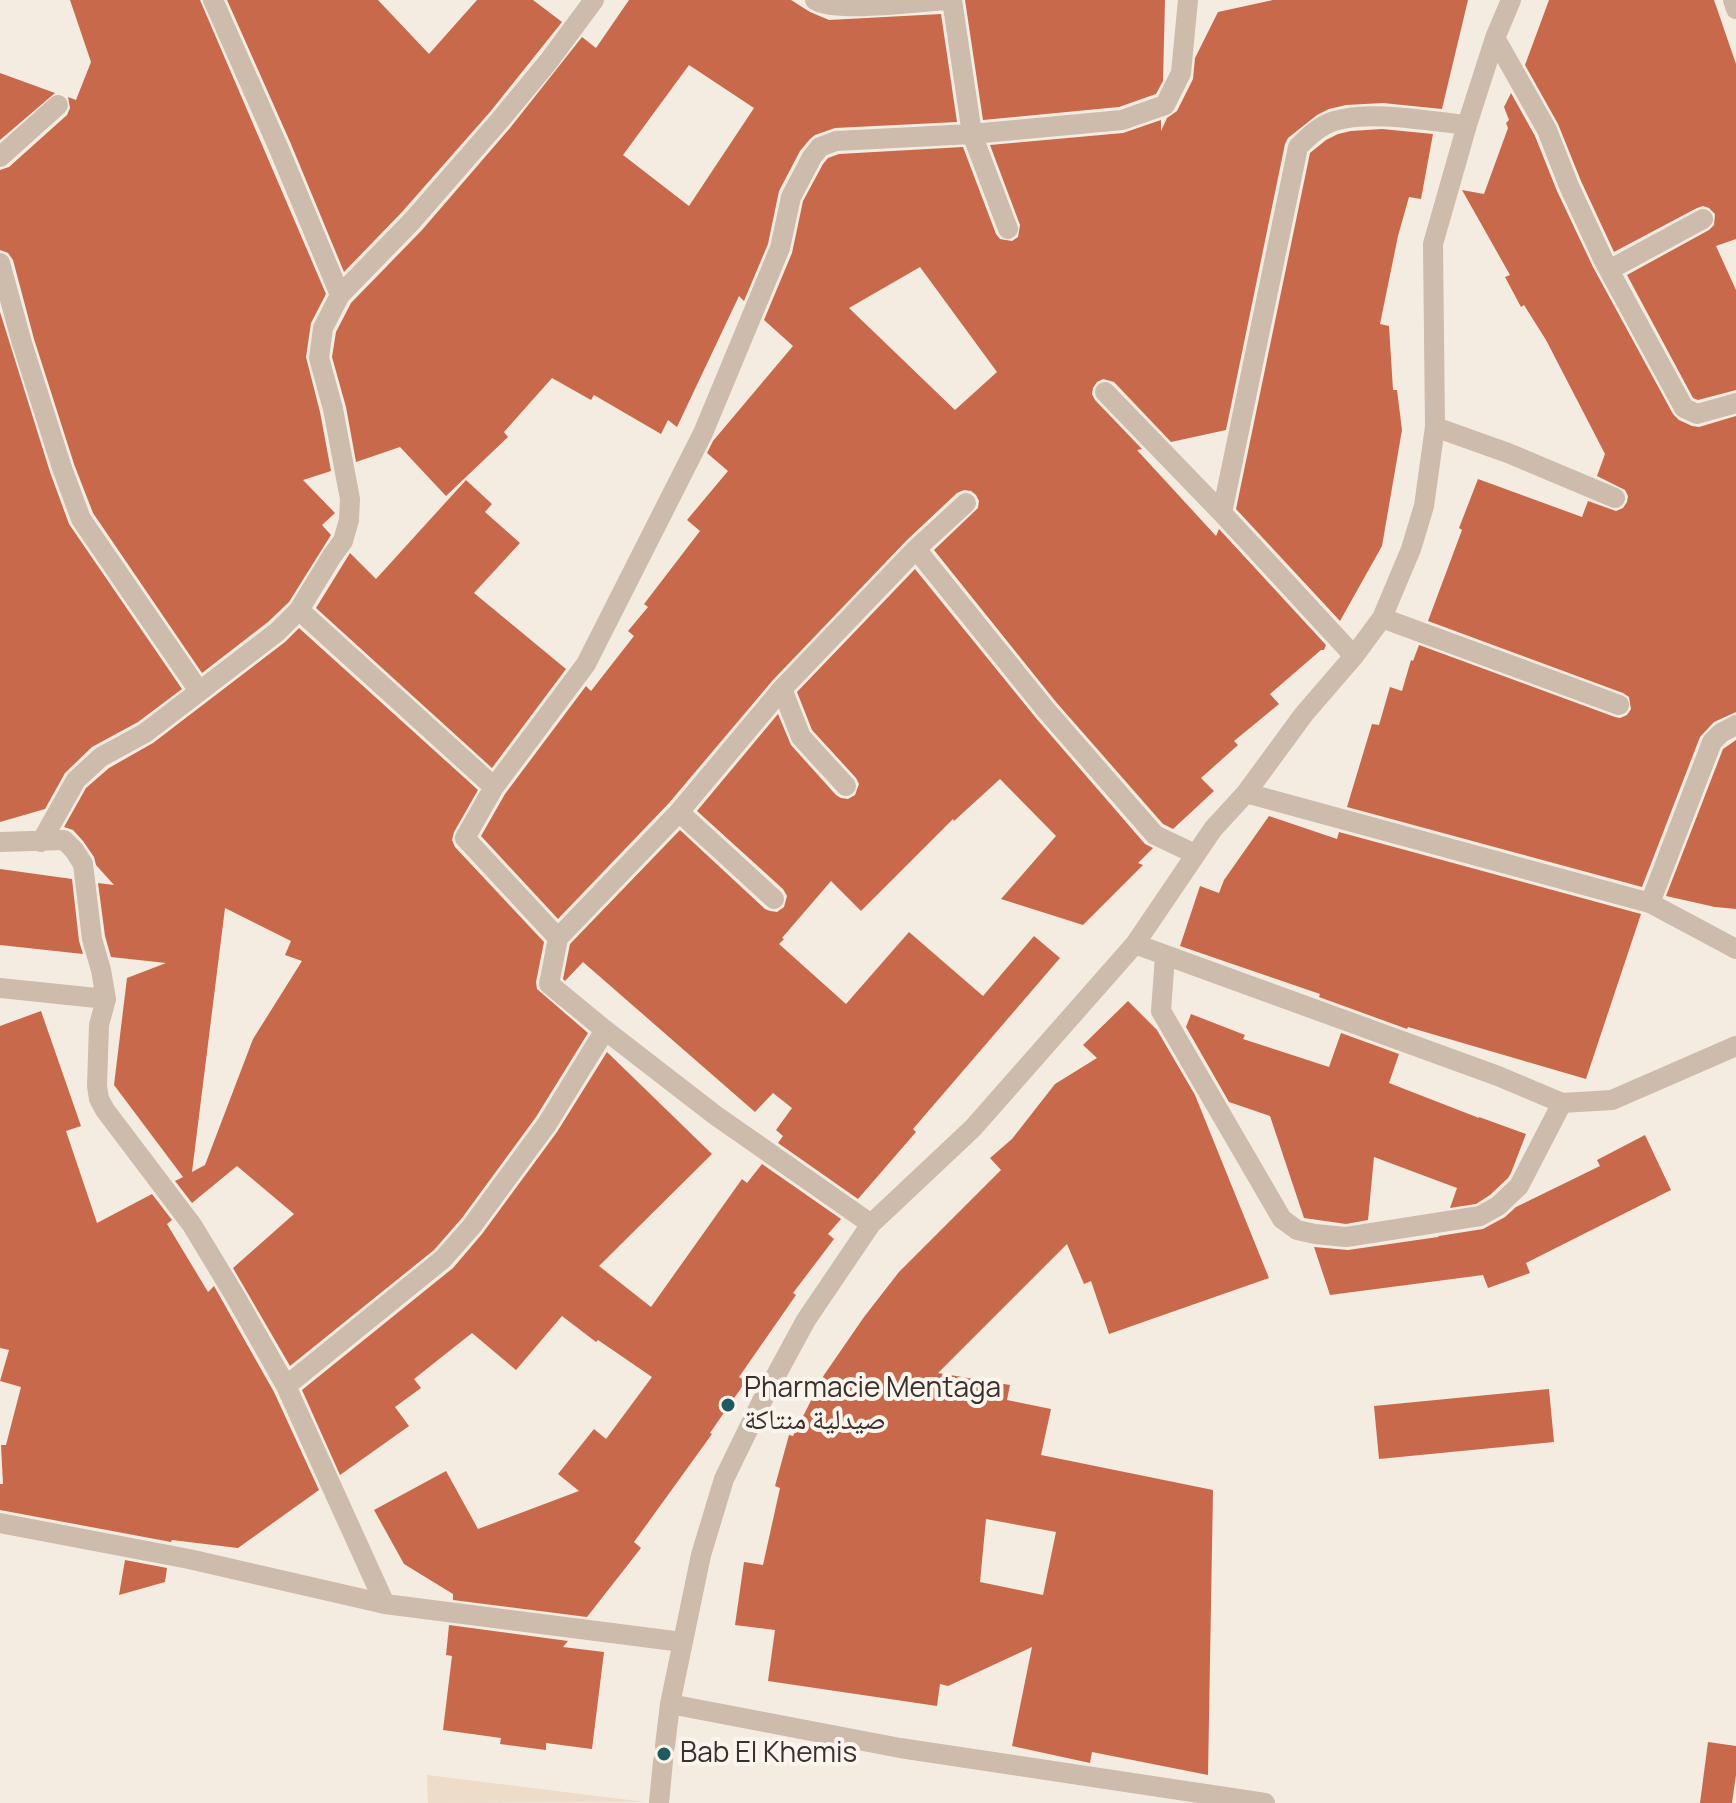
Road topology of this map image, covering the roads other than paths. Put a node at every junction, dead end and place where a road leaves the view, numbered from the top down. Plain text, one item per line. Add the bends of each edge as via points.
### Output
1 (213, 0) edge
2 (594, 0) edge
3 (815, 0) edge
4 (950, 0) edge
5 (1188, 0) edge
6 (1511, 0) edge
7 (1733, 0) edge
8 (1736, 9) edge
9 (1495, 38) junction
10 (58, 105) dead end
11 (1467, 125) junction
12 (972, 134) junction
13 (0, 157) edge
14 (1703, 219) dead end
15 (1008, 229) dead end
16 (0, 263) edge
17 (1609, 270) junction
18 (340, 295) junction
19 (1105, 392) dead end
20 (1736, 403) edge
21 (1435, 427) junction
22 (1615, 498) dead end
23 (966, 503) dead end
24 (1222, 513) junction
25 (916, 549) junction
26 (299, 610) junction
27 (1382, 618) junction
28 (1354, 656) junction
29 (782, 689) junction
30 (199, 691) junction
31 (1619, 705) dead end
32 (1736, 725) edge
33 (846, 786) dead end
34 (494, 787) junction
35 (1246, 793) junction
36 (679, 812) junction
37 (0, 842) edge
38 (41, 842) junction
39 (1195, 854) junction
40 (774, 899) dead end
41 (1650, 903) junction
42 (558, 938) junction
43 (1135, 944) junction
44 (1736, 949) edge
45 (1165, 956) junction
46 (0, 988) edge
47 (106, 999) junction
48 (605, 1030) junction
49 (1736, 1046) edge
50 (1562, 1103) junction
51 (871, 1224) junction
52 (286, 1386) junction
53 (0, 1523) edge
54 (385, 1604) junction
55 (682, 1642) junction
56 (670, 1704) junction
57 (659, 1803) edge
58 (1265, 1803) edge

1 - 18 street
2 - 18 street via 500,120
3 - 4 street via 848,6
4 - 12 street
5 - 12 street via 1181,73 1165,105 1122,120
6 - 9 street
7 - 8 street
9 - 11 street
9 - 17 street via 1547,130
10 - 13 street
11 - 21 street via 1433,244
11 - 24 street via 1370,116 1333,122 1298,147
12 - 15 street
12 - 34 street via 836,141 812,157 791,197 780,248 703,433 586,664
14 - 17 street
16 - 30 street via 81,519
17 - 20 street via 1684,408 1697,414
18 - 26 street via 323,328 319,358 350,499 349,520 343,541
19 - 24 street
21 - 22 street
21 - 27 street via 1424,506
23 - 25 street
24 - 28 street
25 - 29 street
25 - 39 street via 1155,835
26 - 30 street
26 - 34 street
27 - 28 street
27 - 31 street
28 - 35 street
29 - 33 street via 801,737
29 - 36 street
30 - 38 street via 76,780
32 - 41 street via 1712,742
34 - 42 street via 465,838
35 - 39 street
35 - 41 street
36 - 40 street
36 - 42 street
37 - 38 street
38 - 47 street via 64,840 83,864
39 - 43 street
41 - 44 street
42 - 48 street via 549,984
43 - 45 street
43 - 51 street via 973,1128
45 - 50 street
45 - 50 street via 1161,1011 1282,1219 1297,1230 1346,1237 1480,1216 1519,1186
46 - 47 street
47 - 52 street via 99,1025 99,1099 192,1225
48 - 51 street
48 - 52 street via 547,1124 443,1259
49 - 50 street via 1612,1100
51 - 55 street via 806,1320 724,1479
52 - 54 street
53 - 54 street
54 - 55 street
55 - 56 street
56 - 57 street
56 - 58 street via 900,1748

